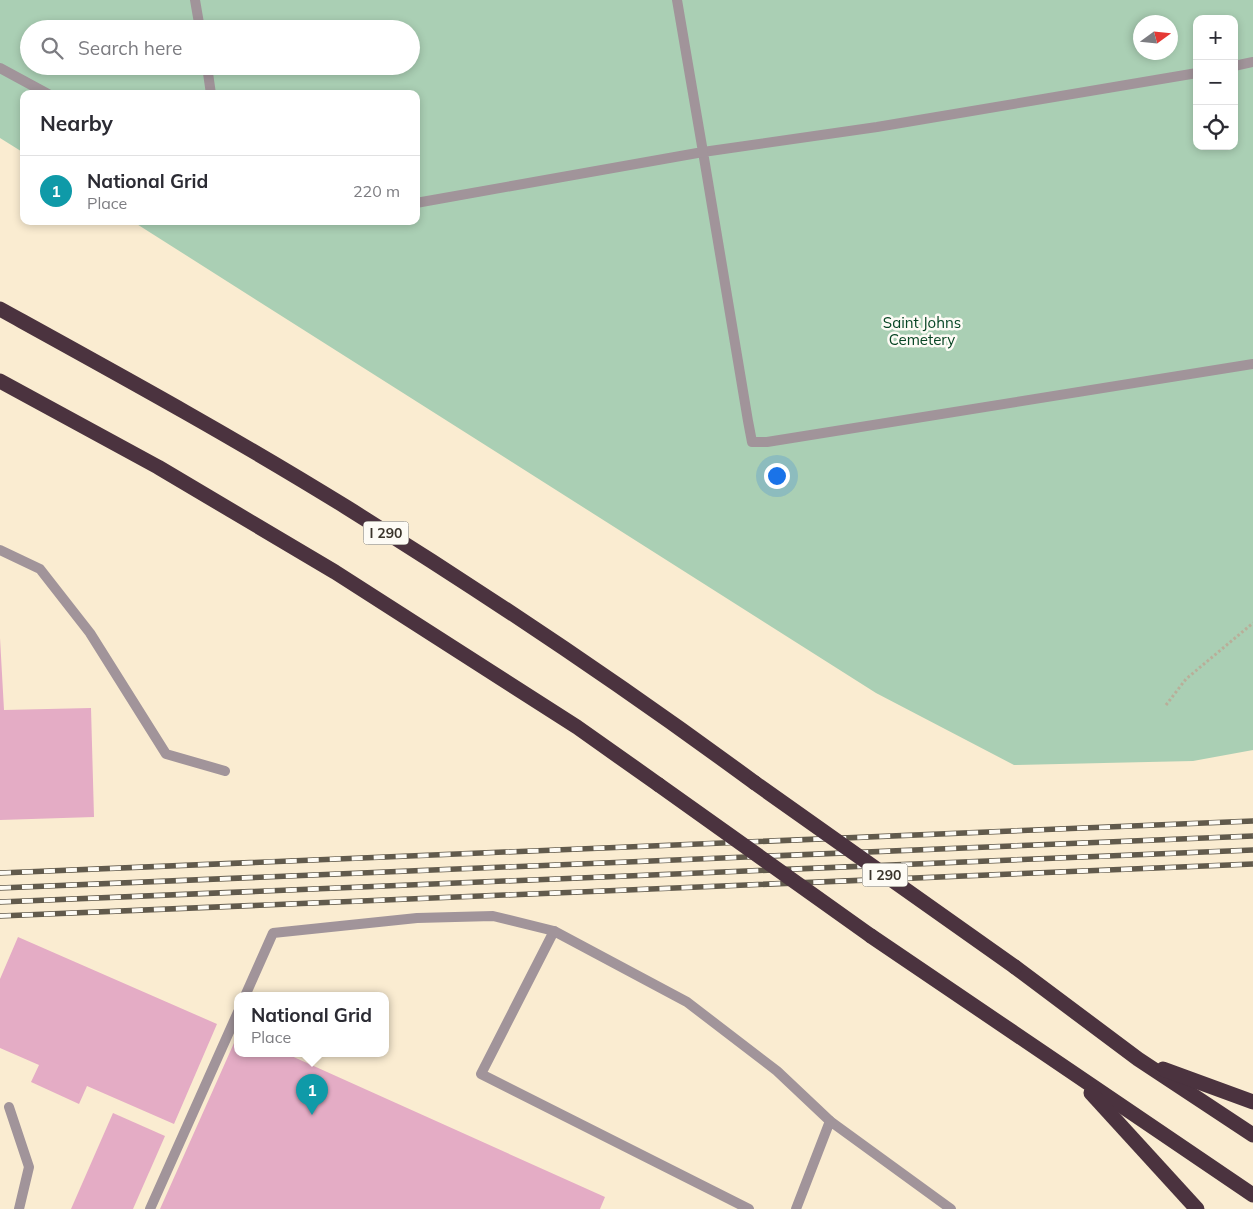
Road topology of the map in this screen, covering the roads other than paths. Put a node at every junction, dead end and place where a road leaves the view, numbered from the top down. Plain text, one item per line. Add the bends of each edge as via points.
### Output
1 (195, 0) edge
2 (677, 0) edge
3 (198, 20) edge
4 (1253, 62) edge
5 (1238, 65) edge
6 (0, 68) edge
7 (1193, 74) edge
8 (208, 75) edge
9 (41, 90) edge
10 (210, 90) edge
11 (703, 152) junction
12 (420, 202) edge
13 (0, 309) edge
14 (1253, 364) edge
15 (0, 381) edge
16 (0, 550) edge
17 (225, 771) dead end
18 (554, 931) junction
19 (247, 992) edge
20 (234, 1021) edge
21 (1138, 1059) junction
22 (1075, 1076) junction
23 (1253, 1102) edge
24 (10, 1107) dead end
25 (830, 1121) junction
26 (1253, 1135) edge
27 (1253, 1195) edge
28 (19, 1209) edge
29 (150, 1209) edge
30 (749, 1209) edge
31 (796, 1209) edge
32 (951, 1209) edge
33 (1197, 1209) edge

1 - 3 lane
2 - 11 lane
4 - 5 lane
6 - 9 lane
7 - 11 lane via 877,127
8 - 10 lane
11 - 12 lane
11 - 14 lane via 752,442
13 - 21 highway, I 290, bridge via 345,507 554,641 1015,967
15 - 22 highway, bridge via 158,467 335,572 577,727
16 - 17 lane via 40,568 90,633 166,754
18 - 19 lane via 493,916 417,918 273,933
18 - 25 lane via 687,1002 777,1071
18 - 30 lane via 481,1074
20 - 29 lane
21 - 23 highway
21 - 26 highway, I 290
22 - 27 highway
22 - 33 highway
24 - 28 lane via 30,1167
25 - 31 lane
25 - 32 lane

